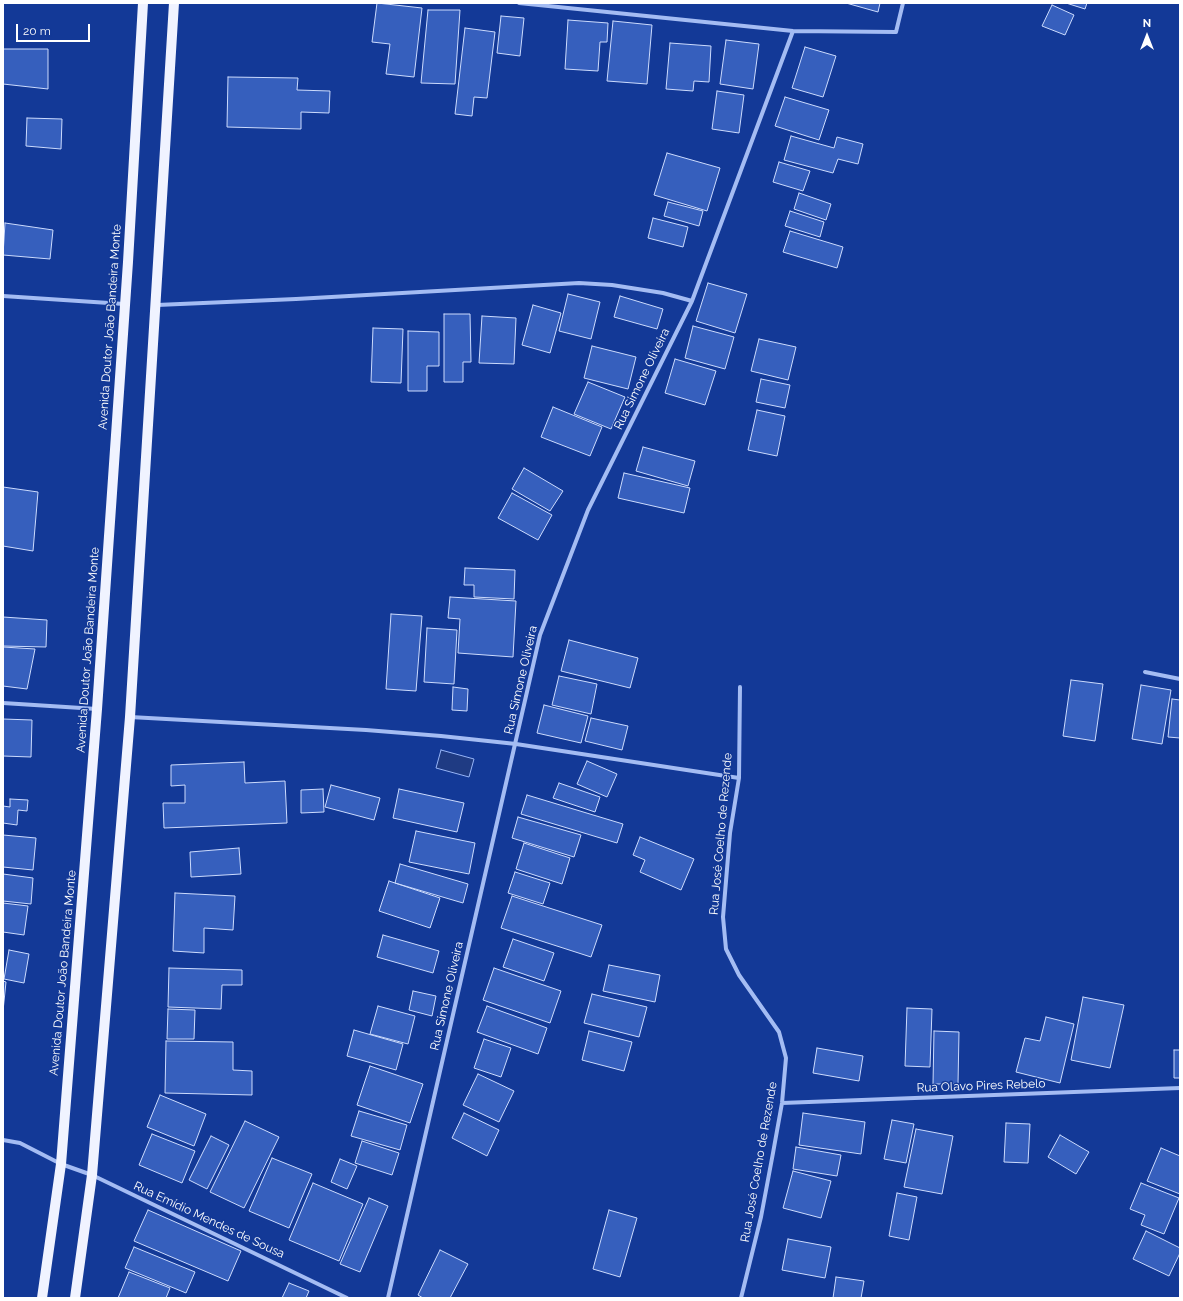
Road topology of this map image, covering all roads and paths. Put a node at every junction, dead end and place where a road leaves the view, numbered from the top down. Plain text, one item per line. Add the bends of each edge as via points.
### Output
1 (143, 3) edge
2 (174, 3) edge
3 (518, 3) edge
4 (902, 3) edge
5 (793, 31) junction
6 (3, 296) edge
7 (692, 301) junction
8 (125, 304) junction
9 (156, 305) junction
10 (1145, 672) dead end
11 (1180, 679) edge
12 (740, 687) dead end
13 (3, 703) edge
14 (97, 709) junction
15 (130, 717) junction
16 (516, 744) junction
17 (739, 778) junction
18 (1180, 1088) edge
19 (782, 1103) junction
20 (3, 1140) edge
21 (61, 1164) junction
22 (92, 1175) junction
23 (42, 1298) edge
24 (75, 1298) edge
25 (347, 1298) edge
26 (388, 1298) edge
27 (741, 1298) edge

1 - 8 main road, Avenida Doutor João Bandeira Monte
2 - 9 main road
3 - 5 street
4 - 5 street via 896,32
5 - 7 street, Rua Simone Oliveira
6 - 8 street
7 - 9 street via 612,285 579,283
7 - 16 street, Rua Simone Oliveira via 585,517 540,635
8 - 14 main road, Avenida Doutor João Bandeira Monte
9 - 15 main road
10 - 11 street
12 - 17 street, Rua José Coelho de Rezende
13 - 14 street
14 - 21 main road, Avenida Doutor João Bandeira Monte
15 - 16 street via 366,730
15 - 22 main road
16 - 17 street
16 - 26 street, Rua Simone Oliveira
17 - 19 street, Rua José Coelho de Rezende via 722,917 726,948 739,975 779,1032 786,1058
18 - 19 street, Rua Olavo Pires Rebelo
19 - 27 street, Rua José Coelho de Rezende via 761,1217
20 - 21 street, Rua Emídio Mendes de Sousa via 20,1143
21 - 22 street, Rua Emídio Mendes de Sousa
21 - 23 main road, Avenida Doutor João Bandeira Monte
22 - 24 main road
22 - 25 street, Rua Emídio Mendes de Sousa

